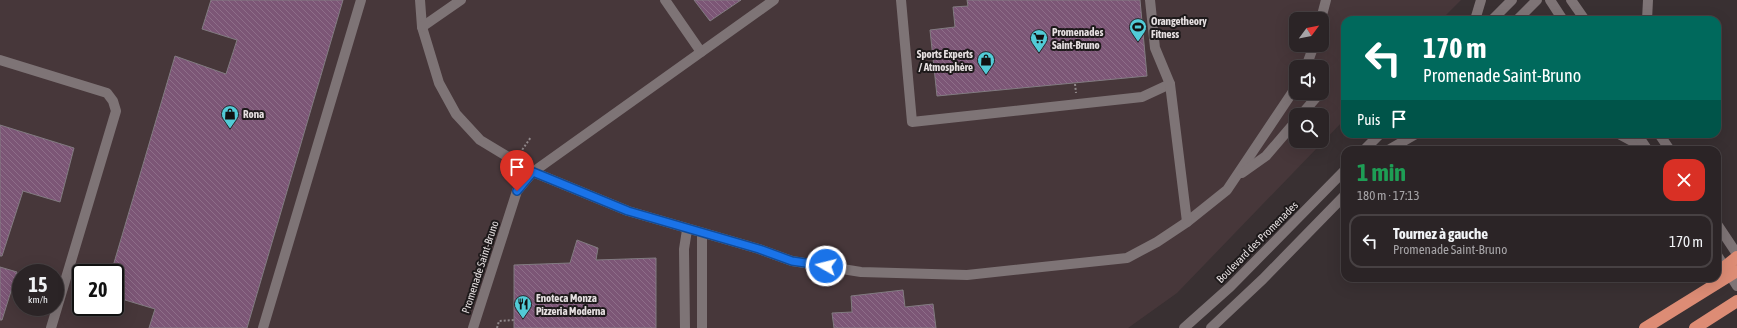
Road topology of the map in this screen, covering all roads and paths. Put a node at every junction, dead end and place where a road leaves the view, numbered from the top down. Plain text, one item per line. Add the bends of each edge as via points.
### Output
1 (361, 0) edge
2 (420, 0) edge
3 (461, 0) edge
4 (665, 0) edge
5 (774, 0) edge
6 (901, 0) edge
7 (1150, 0) edge
8 (1326, 0) edge
9 (1481, 0) edge
10 (1512, 0) edge
11 (1537, 0) edge
12 (1550, 0) edge
13 (1571, 0) edge
14 (1648, 0) edge
15 (1323, 12) edge
16 (1476, 16) edge
17 (1496, 16) edge
18 (1521, 16) edge
19 (1560, 16) edge
20 (1581, 16) edge
21 (1648, 16) edge
22 (422, 27) junction
23 (701, 52) junction
24 (1312, 52) edge
25 (1311, 57) junction
26 (0, 60) edge
27 (1310, 60) edge
28 (1312, 60) edge
29 (1170, 84) junction
30 (1289, 97) edge
31 (1314, 100) edge
32 (1307, 108) edge
33 (1289, 129) edge
34 (531, 137) dead end
35 (1376, 138) edge
36 (1401, 138) edge
37 (1410, 138) edge
38 (1626, 138) edge
39 (1368, 146) edge
40 (1394, 146) edge
41 (1396, 146) edge
42 (1641, 146) edge
43 (514, 161) junction
44 (533, 172) junction
45 (1341, 174) edge
46 (1235, 178) junction
47 (1341, 199) edge
48 (1187, 222) junction
49 (687, 230) junction
50 (1721, 230) edge
51 (702, 234) junction
52 (1737, 254) edge
53 (1737, 257) edge
54 (1721, 261) edge
55 (1721, 270) edge
56 (1737, 271) edge
57 (1721, 281) edge
58 (1705, 282) edge
59 (1719, 282) edge
60 (1737, 286) edge
61 (1737, 301) edge
62 (514, 320) dead end
63 (51, 328) edge
64 (263, 328) edge
65 (473, 328) edge
66 (497, 328) edge
67 (685, 328) edge
68 (702, 328) edge
69 (1184, 328) edge
70 (1211, 328) edge
71 (1645, 328) edge
72 (1695, 328) edge

1 - 64 street
2 - 22 street
3 - 22 street
4 - 23 street
5 - 23 street, Promenade Saint-Bruno
6 - 29 street via 912,122 1142,97
7 - 29 street via 1155,48
8 - 15 street
9 - 16 street
10 - 17 street
11 - 18 street
12 - 19 street
13 - 20 street
14 - 21 street
22 - 43 street via 439,83 456,114 480,140
23 - 44 street, Promenade Saint-Bruno
24 - 25 street
25 - 27 street
25 - 28 street
26 - 63 street via 107,94 113,101 116,111
29 - 48 street
30 - 46 street
31 - 32 street
33 - 46 street via 1266,156
34 - 43 path
35 - 39 street
36 - 40 street
37 - 41 street
38 - 42 street
43 - 44 street
44 - 49 street via 605,203
44 - 65 street, Promenade Saint-Bruno via 517,191
45 - 69 street, Boulevard des Promenades via 1230,286
46 - 48 street via 1227,190
47 - 70 street
48 - 51 street via 1158,242 1127,258 958,276 861,272 820,266 792,261 759,249
49 - 51 street
49 - 67 street via 684,249
50 - 52 street
51 - 68 street
53 - 55 highway
54 - 60 street
56 - 57 highway
58 - 71 highway
59 - 71 highway
61 - 72 highway
62 - 66 path via 499,321

